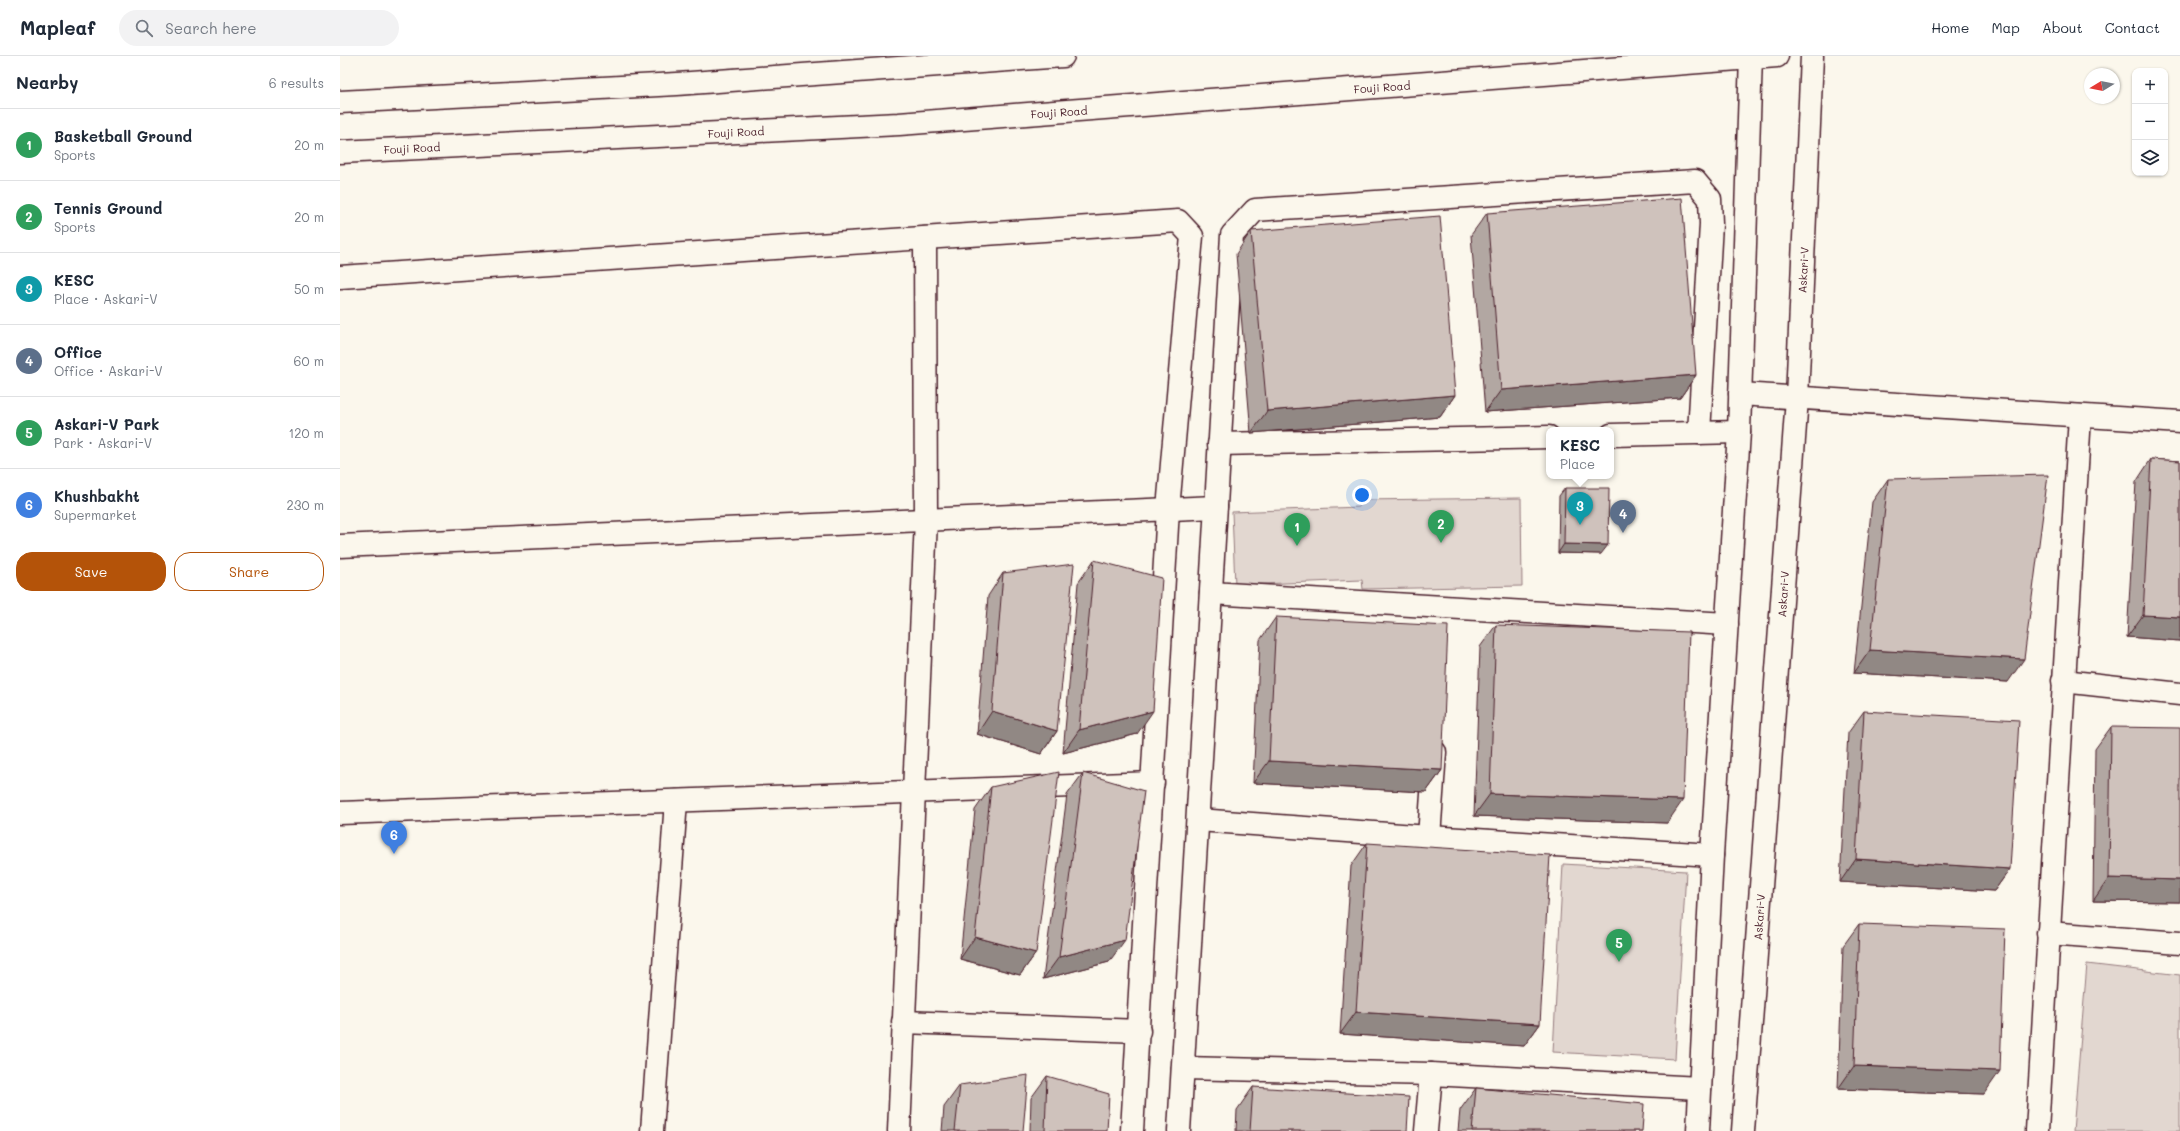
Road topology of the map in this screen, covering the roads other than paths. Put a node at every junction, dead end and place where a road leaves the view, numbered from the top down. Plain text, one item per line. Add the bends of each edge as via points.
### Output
1 (1063, 56) edge
2 (1777, 56) edge
3 (1812, 56) edge
4 (1751, 57) edge
5 (884, 63) edge
6 (340, 102) edge
7 (340, 152) edge
8 (925, 238) junction
9 (340, 277) edge
10 (1740, 394) junction
11 (1797, 398) junction
12 (2080, 416) junction
13 (2180, 422) edge
14 (1739, 432) junction
15 (1699, 433) junction
16 (1614, 435) edge
17 (1546, 437) edge
18 (1220, 444) junction
19 (1216, 507) junction
20 (1168, 509) junction
21 (926, 520) junction
22 (340, 546) edge
23 (1211, 593) junction
24 (1446, 607) junction
25 (1727, 624) junction
26 (1444, 631) edge
27 (2063, 681) junction
28 (2180, 694) edge
29 (1437, 734) edge
30 (1153, 783) junction
31 (915, 792) junction
32 (676, 801) junction
33 (340, 813) edge
34 (1198, 820) junction
35 (1429, 837) junction
36 (1712, 855) junction
37 (2048, 933) junction
38 (2180, 943) edge
39 (903, 1022) junction
40 (1139, 1031) junction
41 (1183, 1068) junction
42 (1430, 1074) junction
43 (1700, 1088) junction
44 (652, 1131) edge
45 (899, 1131) edge
46 (1132, 1131) edge
47 (1179, 1131) edge
48 (1426, 1131) edge
49 (1698, 1131) edge
50 (1743, 1131) edge
51 (2037, 1131) edge

1 - 5 street
2 - 4 street, Fouji Road
3 - 11 street, Askari-V
4 - 7 street, Fouji Road via 899,124
4 - 10 street
5 - 6 street via 670,85
8 - 9 street
8 - 20 street via 1178,221 1192,236
8 - 21 street
10 - 11 street
10 - 14 street
11 - 12 street
11 - 50 street, Askari-V
12 - 13 street
12 - 27 street
14 - 15 street
14 - 25 street
15 - 16 street
15 - 18 street via 1712,224 1710,199 1695,181 1254,210 1232,235
17 - 18 street
18 - 19 street
19 - 20 street
19 - 23 street
20 - 21 street
20 - 30 street
21 - 22 street
21 - 31 street
23 - 24 street
23 - 34 street
24 - 25 street
24 - 26 street
25 - 36 street
27 - 28 street
27 - 37 street
29 - 35 street
30 - 31 street
30 - 40 street
31 - 32 street
31 - 39 street
32 - 33 street
32 - 44 street
34 - 35 street
34 - 41 street
35 - 36 street
36 - 43 street
37 - 38 street
37 - 51 street
39 - 40 street
39 - 45 street
40 - 46 street
41 - 42 street
41 - 47 street
42 - 43 street
42 - 48 street
43 - 49 street

